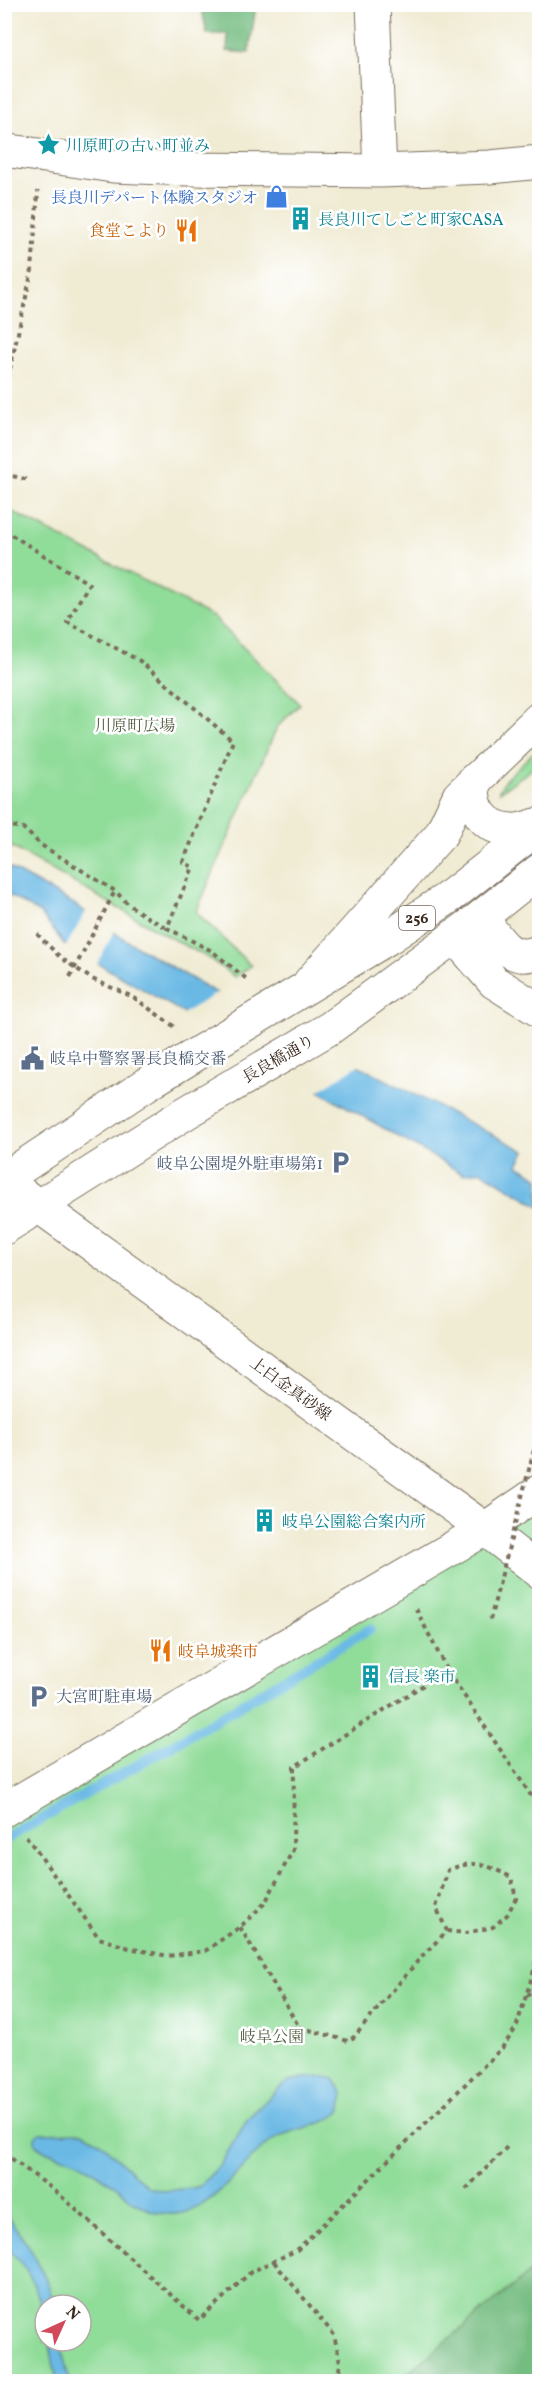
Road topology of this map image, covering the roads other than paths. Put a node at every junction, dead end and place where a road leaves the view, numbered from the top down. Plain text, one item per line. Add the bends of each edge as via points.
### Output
1 (373, 4) edge
2 (4, 150) edge
3 (540, 162) edge
4 (380, 171) junction
5 (540, 718) edge
6 (474, 780) junction
7 (540, 825) edge
8 (540, 870) edge
9 (481, 917) junction
10 (454, 936) junction
11 (540, 951) edge
12 (296, 994) junction
13 (540, 1011) edge
14 (4, 1180) edge
15 (39, 1206) junction
16 (4, 1228) edge
17 (540, 1491) edge
18 (485, 1529) junction
19 (540, 1572) edge
20 (5, 1810) edge

1 - 4 main road
2 - 4 main road via 124,166
3 - 4 main road
5 - 6 main road
6 - 7 main road via 472,794 477,811 494,827 513,831
6 - 12 main road via 459,796 441,834
7 - 12 main road, 256 via 452,895
8 - 9 main road, 長良橋通り / 256
9 - 10 main road, 長良橋通り / 256
9 - 11 main road via 516,956
10 - 13 main road via 494,982
10 - 15 main road, 長良橋通り / 256 via 330,1028
12 - 14 main road, 256 via 147,1084
14 - 15 main road, 上白金真砂線
15 - 16 main road, 長良橋通り / 256
15 - 18 main road, 上白金真砂線
17 - 18 main road
18 - 19 main road, 上白金真砂線
18 - 20 main road

